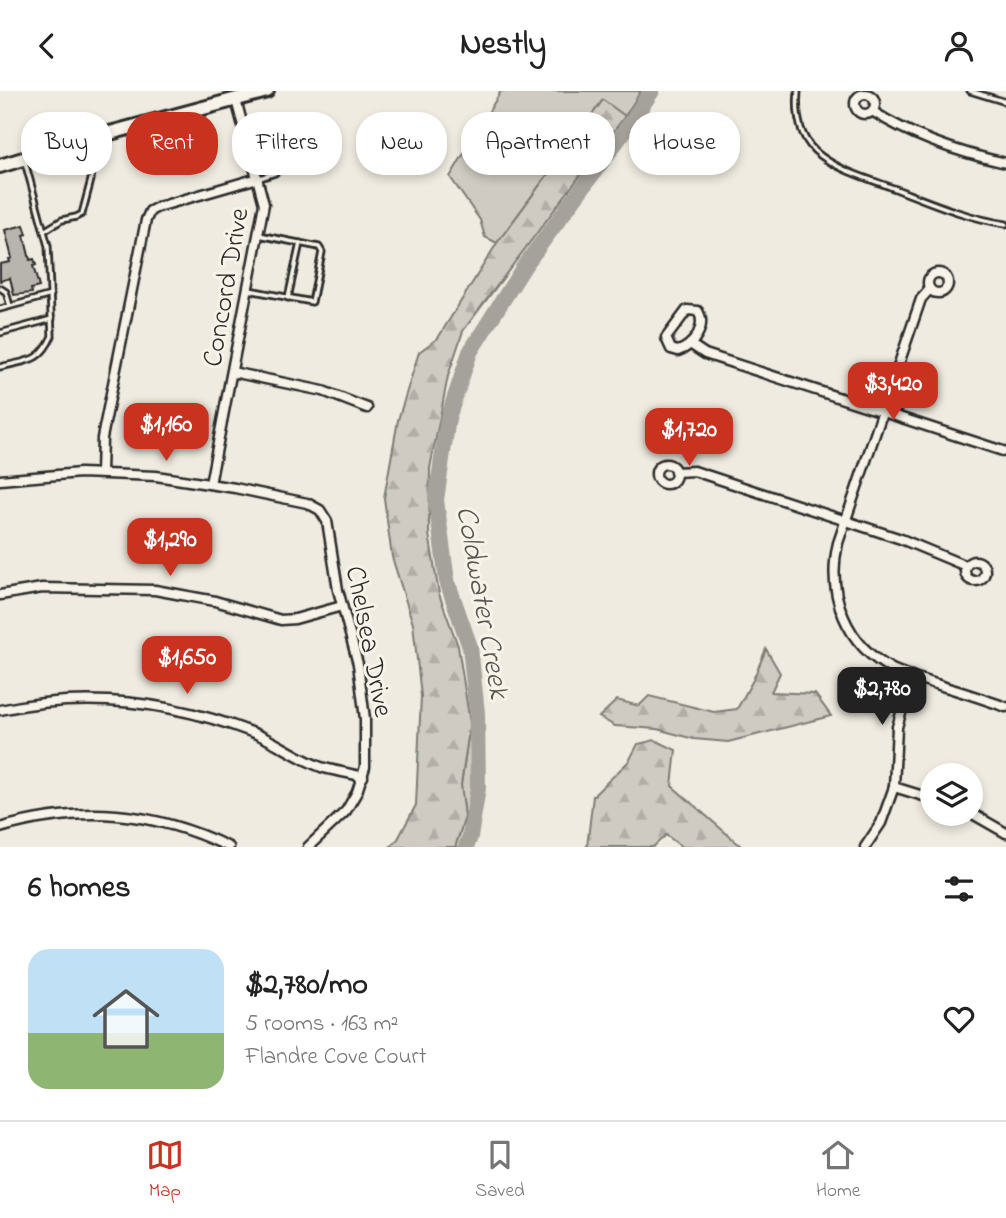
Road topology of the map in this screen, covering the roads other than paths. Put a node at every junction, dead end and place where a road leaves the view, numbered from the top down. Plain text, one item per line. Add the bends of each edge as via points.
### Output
1 (267, 91) edge
2 (798, 91) edge
3 (970, 91) edge
4 (236, 100) junction
5 (1006, 102) edge
6 (872, 111) dead end
7 (112, 133) edge
8 (21, 160) edge
9 (1006, 163) edge
10 (0, 166) edge
11 (279, 168) joint
12 (28, 175) edge
13 (91, 175) edge
14 (269, 175) edge
15 (258, 179) junction
16 (1006, 223) edge
17 (44, 232) junction
18 (259, 235) junction
19 (300, 243) junction
20 (0, 288) edge
21 (930, 289) dead end
22 (248, 290) junction
23 (51, 295) junction
24 (288, 298) junction
25 (10, 306) junction
26 (0, 309) edge
27 (52, 319) junction
28 (0, 333) edge
29 (690, 344) junction
30 (0, 367) edge
31 (232, 372) junction
32 (367, 408) dead end
33 (881, 412) junction
34 (1006, 452) edge
35 (675, 472) dead end
36 (101, 473) junction
37 (0, 480) edge
38 (210, 484) junction
39 (846, 521) junction
40 (966, 566) dead end
41 (0, 595) edge
42 (342, 606) junction
43 (912, 676) junction
44 (1006, 707) edge
45 (0, 711) edge
46 (363, 777) junction
47 (894, 787) junction
48 (920, 796) edge
49 (983, 820) edge
50 (0, 828) edge
51 (1006, 833) edge
52 (229, 847) edge
53 (308, 847) edge
54 (866, 847) edge

1 - 4 main road
2 - 16 lane via 797,113 803,134 815,151 834,164 938,205
3 - 5 lane
4 - 7 main road
4 - 15 street, Concord Drive
6 - 9 street via 945,145
8 - 10 main road
11 - 11 lane via 280,145 333,134 336,145 327,155
12 - 17 lane
13 - 17 lane via 82,214 62,219
14 - 15 lane
15 - 18 street, Concord Drive via 264,204
15 - 36 street via 150,211 102,438
17 - 23 lane
18 - 19 lane
18 - 22 street, Concord Drive
19 - 24 lane
19 - 24 lane via 321,248 312,302
20 - 25 lane
21 - 33 street via 921,299
22 - 24 lane
22 - 31 street, Concord Drive
23 - 25 lane
23 - 27 lane
25 - 26 lane
27 - 28 lane
27 - 30 lane via 52,336 40,356
29 - 29 street via 703,320 693,310 682,314 666,338 671,349 678,351
29 - 33 street via 705,354
31 - 32 street via 323,391
31 - 38 street, Concord Drive
33 - 34 street
33 - 39 street
35 - 39 street via 694,471
36 - 37 street
36 - 38 street
38 - 42 street, Chelsea Drive via 307,503 320,510 329,530
39 - 40 street
39 - 43 street via 834,572 838,607 866,650
41 - 42 street via 53,588 155,590 281,620
42 - 46 street, Chelsea Drive via 356,650 362,691
43 - 44 street
43 - 47 street via 897,727
45 - 46 street via 78,700 173,708 220,720 320,766
46 - 53 street, Chelsea Drive via 346,811
47 - 48 street
47 - 54 street
49 - 51 street
50 - 52 street via 70,813 111,814 177,825

